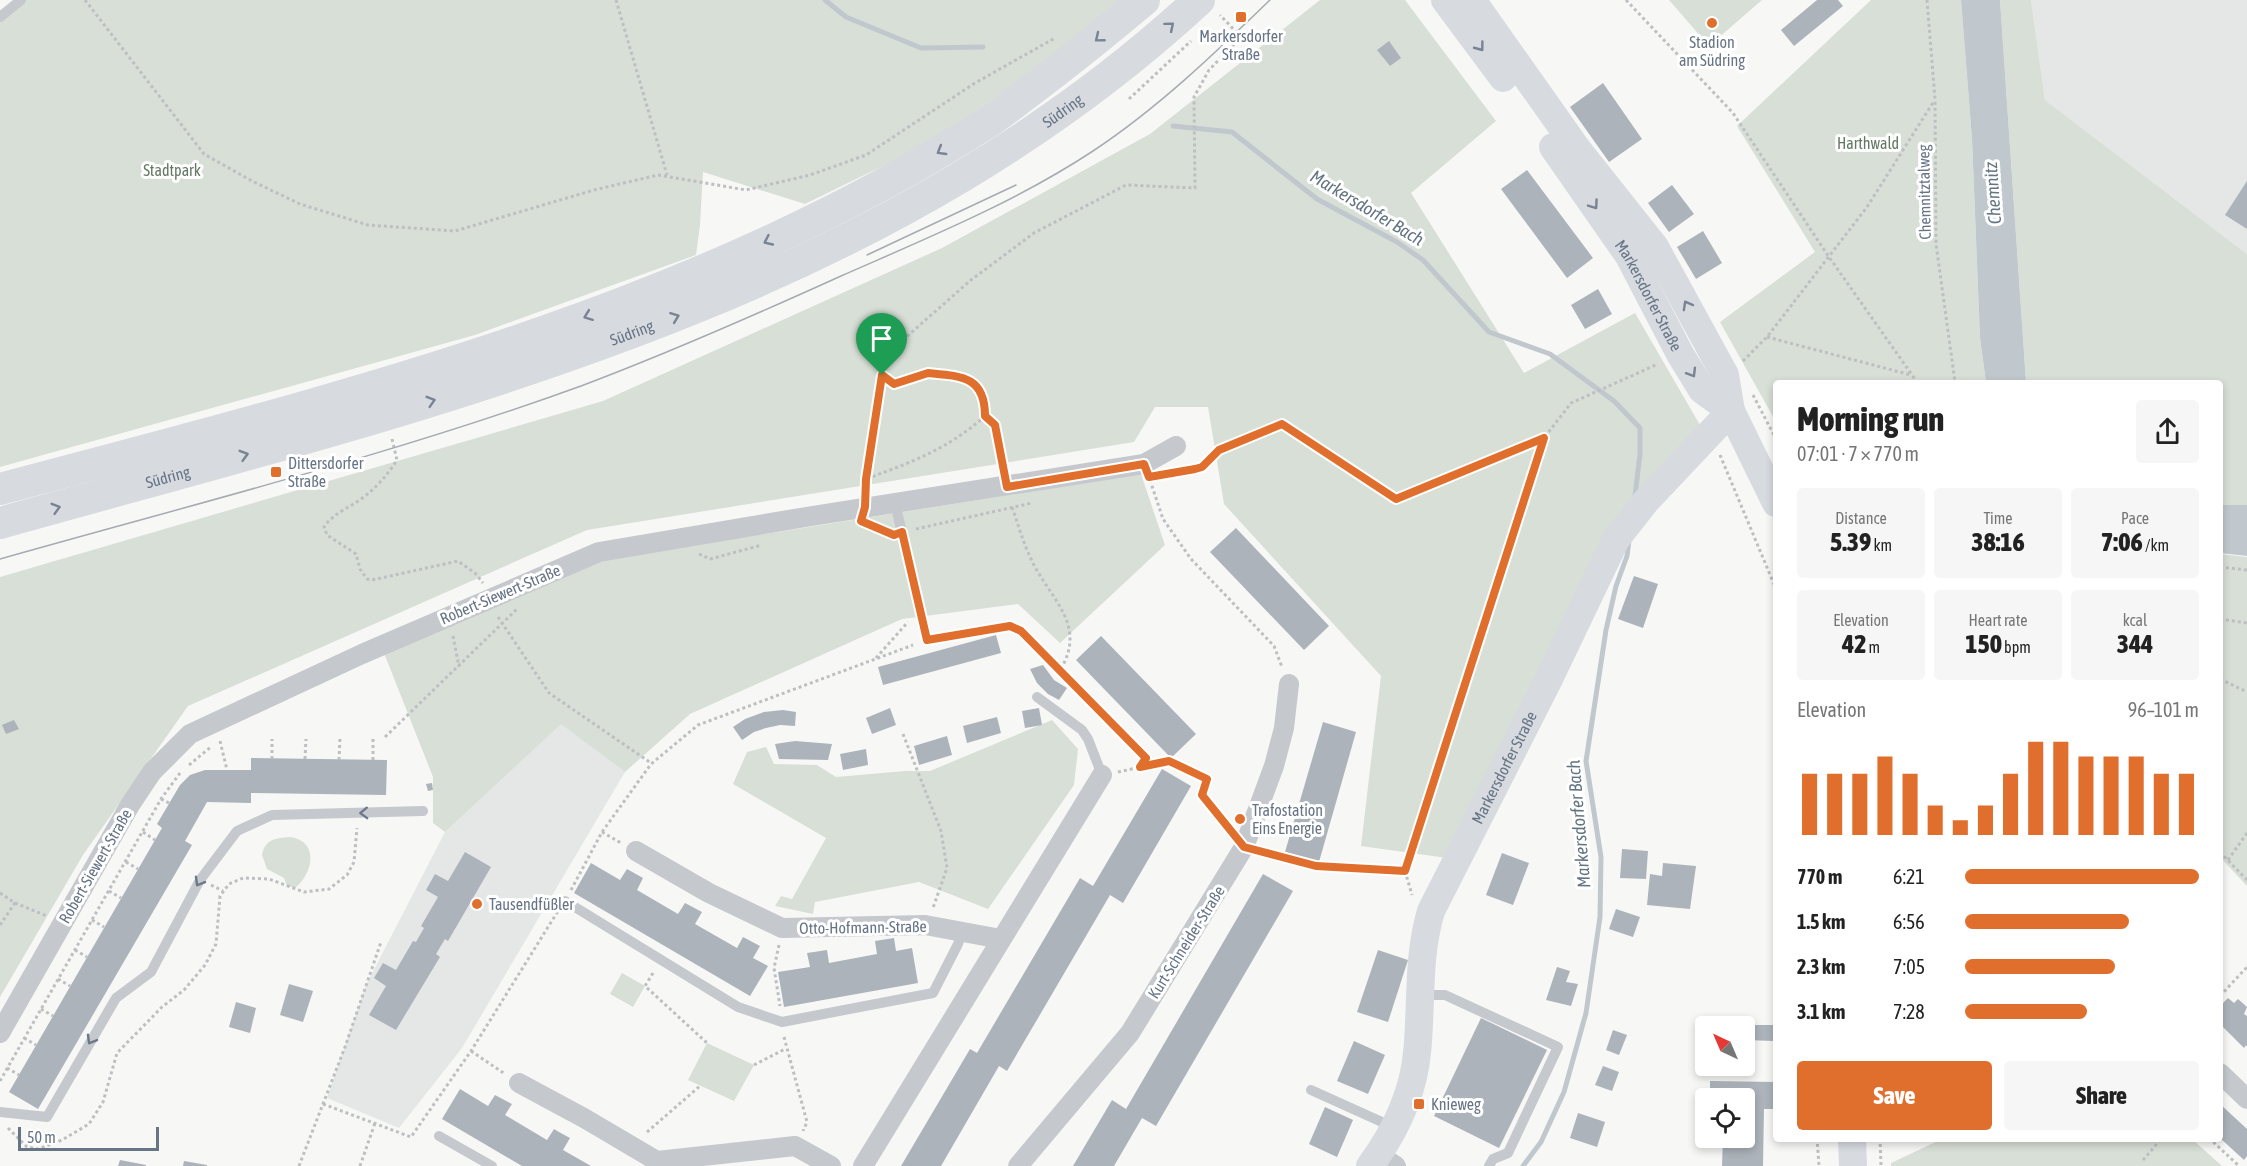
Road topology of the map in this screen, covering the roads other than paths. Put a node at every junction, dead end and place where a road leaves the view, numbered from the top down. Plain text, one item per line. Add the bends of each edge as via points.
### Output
1 (21, 0) edge
2 (1144, 0) edge
3 (1445, 0) edge
4 (1472, 0) edge
5 (1209, 7) edge
6 (0, 17) edge
7 (1731, 411) junction
8 (1176, 446) dead end
9 (0, 489) edge
10 (1773, 497) edge
11 (895, 503) junction
12 (0, 523) edge
13 (927, 640) road end
14 (1289, 684) road end
15 (1037, 697) dead end
16 (1102, 775) joint
17 (423, 811) dead end
18 (636, 851) dead end
19 (565, 900) dead end
20 (962, 932) junction
21 (1001, 939) junction
22 (1419, 994) junction
23 (0, 1033) edge
24 (2223, 1076) edge
25 (519, 1083) road end
26 (1311, 1090) dead end
27 (2247, 1099) edge
28 (1, 1112) edge
29 (1395, 1128) junction
30 (440, 1136) dead end
31 (1852, 1142) edge
32 (1381, 1162) edge
33 (492, 1166) edge
34 (831, 1166) edge
35 (863, 1166) edge
36 (1018, 1166) edge
37 (1489, 1166) edge
38 (1853, 1166) edge

1 - 6 lane
2 -> 9 main road, Südring via 987,123 904,173 815,219 681,281 444,364 273,416
3 -> 7 main road, Markersdorfer Straße via 1629,256 1702,390
7 -> 4 main road, Markersdorfer Straße via 1737,381 1655,247 1572,141
12 -> 5 main road, Südring via 494,382 616,339 763,280 914,205 1086,93 1174,23
7 - 10 main road
7 - 22 main road, Markersdorfer Straße via 1646,501 1616,539 1431,911 1424,933
8 - 11 street, Robert-Siewert-Straße via 1145,473
11 - 13 lane
11 - 23 street, Robert-Siewert-Straße via 599,552 362,654 190,734 170,752 129,805
14 - 36 street, Kurt-Schneider-Straße via 1274,766 1244,847 1130,1033
15 - 16 lane via 1082,730
16 - 21 street
17 -> 28 lane via 272,815 237,831 200,880 151,972 116,998 47,1116
18 - 20 street, Otto-Hofmann-Straße via 709,893 782,928 925,925
19 - 20 lane via 738,1007 782,1022 933,993
20 - 21 street, Otto-Hofmann-Straße
21 - 35 street
22 - 29 main road, Markersdorfer Straße via 1417,1054 1408,1097
22 - 37 lane via 1445,995 1558,1047 1508,1153 1493,1159
24 - 27 street
25 - 34 street via 657,1161 795,1146
26 - 29 lane
29 - 32 main road, Markersdorfer Straße
30 - 33 lane
31 - 38 main road

